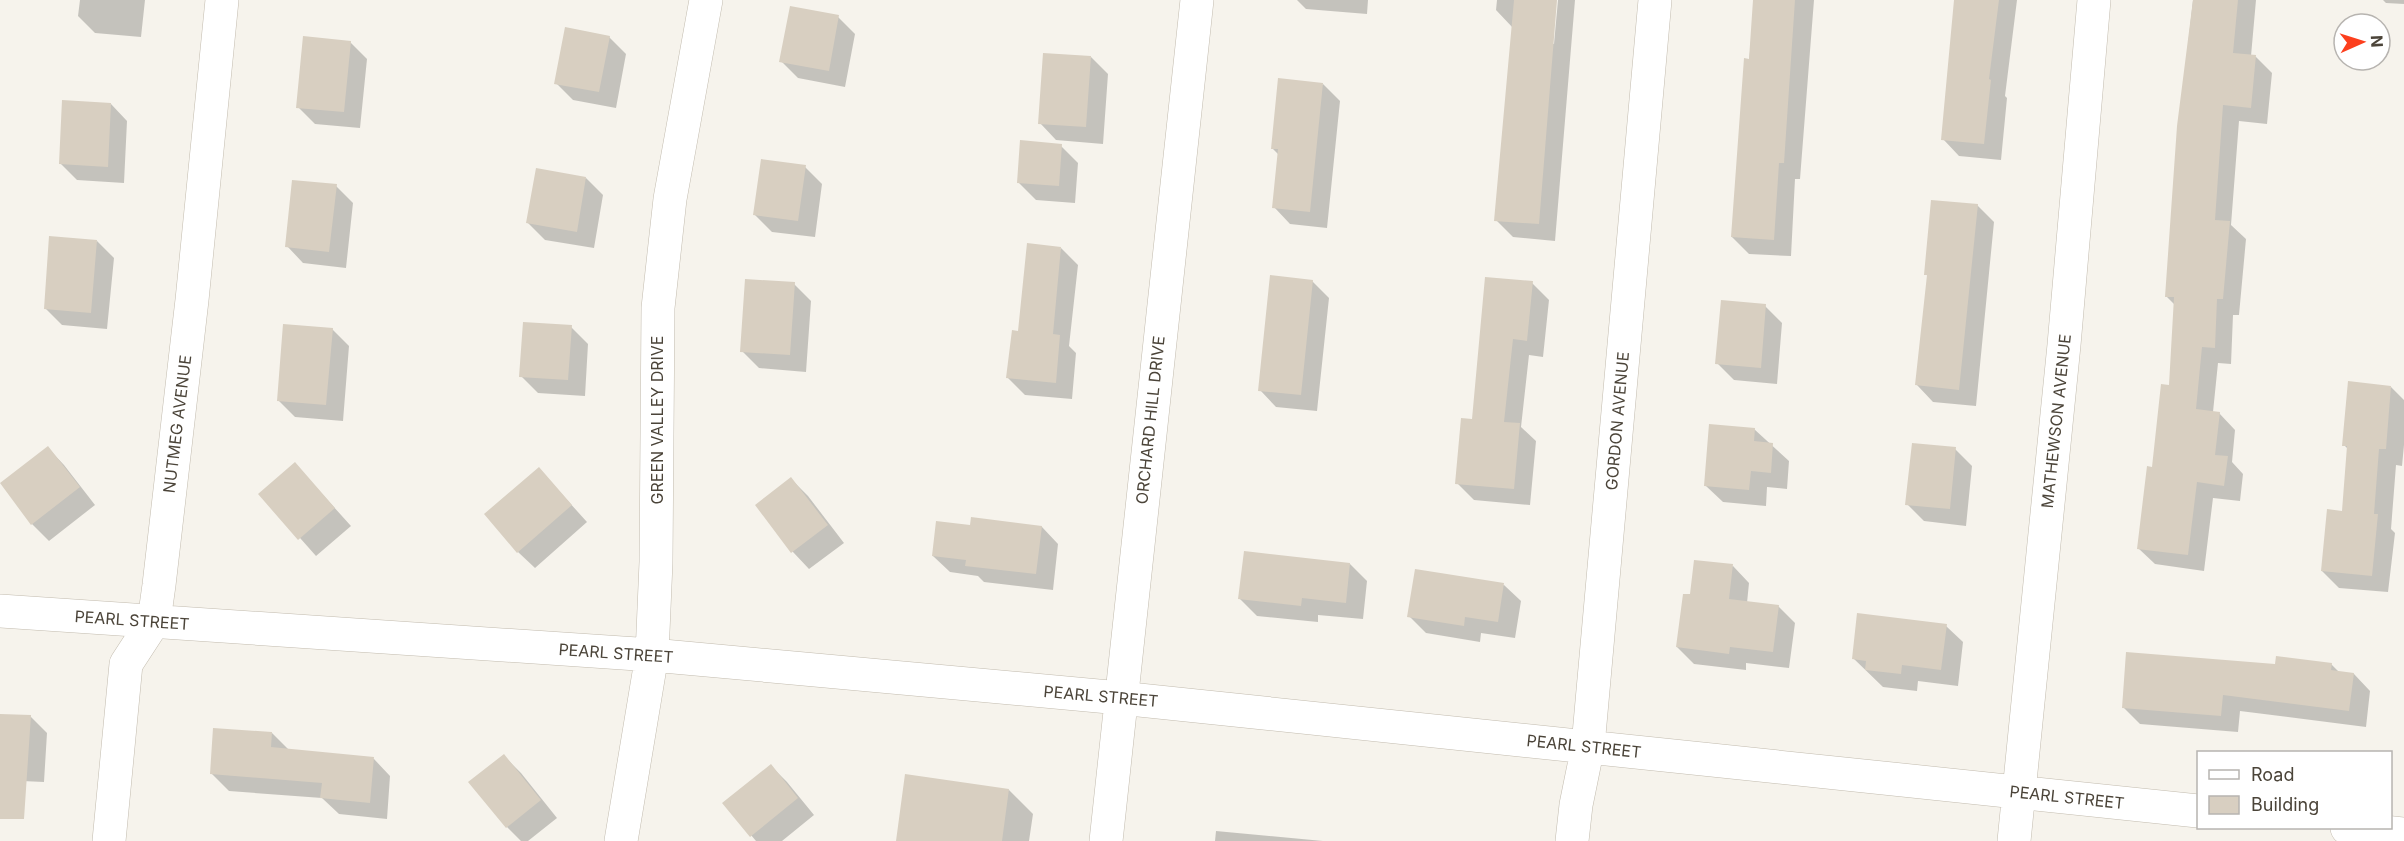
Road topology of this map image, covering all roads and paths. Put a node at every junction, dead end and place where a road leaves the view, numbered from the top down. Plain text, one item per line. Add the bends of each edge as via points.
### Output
1 (222, 0) edge
2 (706, 0) edge
3 (1197, 0) edge
4 (1655, 0) edge
5 (2094, 0) edge
6 (0, 611) edge
7 (154, 621) junction
8 (652, 655) junction
9 (1120, 698) junction
10 (1588, 746) junction
11 (2018, 791) junction
12 (2197, 811) edge
13 (2356, 829) edge
14 (2404, 834) edge
15 (109, 841) edge
16 (621, 841) edge
17 (1106, 841) edge
18 (1572, 841) edge
19 (2014, 841) edge

1 - 7 street, NUTMEG AVENUE
2 - 8 street, GREEN VALLEY DRIVE via 670,199 658,308
3 - 9 street, ORCHARD HILL DRIVE
4 - 10 street, GORDON AVENUE
5 - 11 street, MATHEWSON AVENUE via 2064,345
6 - 7 street, PEARL STREET
7 - 8 street, PEARL STREET
7 - 15 street, NUTMEG AVENUE via 126,664
8 - 9 street, PEARL STREET
8 - 16 street, GREEN VALLEY DRIVE
9 - 10 street, PEARL STREET
9 - 17 street, ORCHARD HILL DRIVE
10 - 11 street, PEARL STREET
10 - 18 street, GORDON AVENUE
11 - 12 street, PEARL STREET
11 - 19 street, MATHEWSON AVENUE
13 - 14 street

